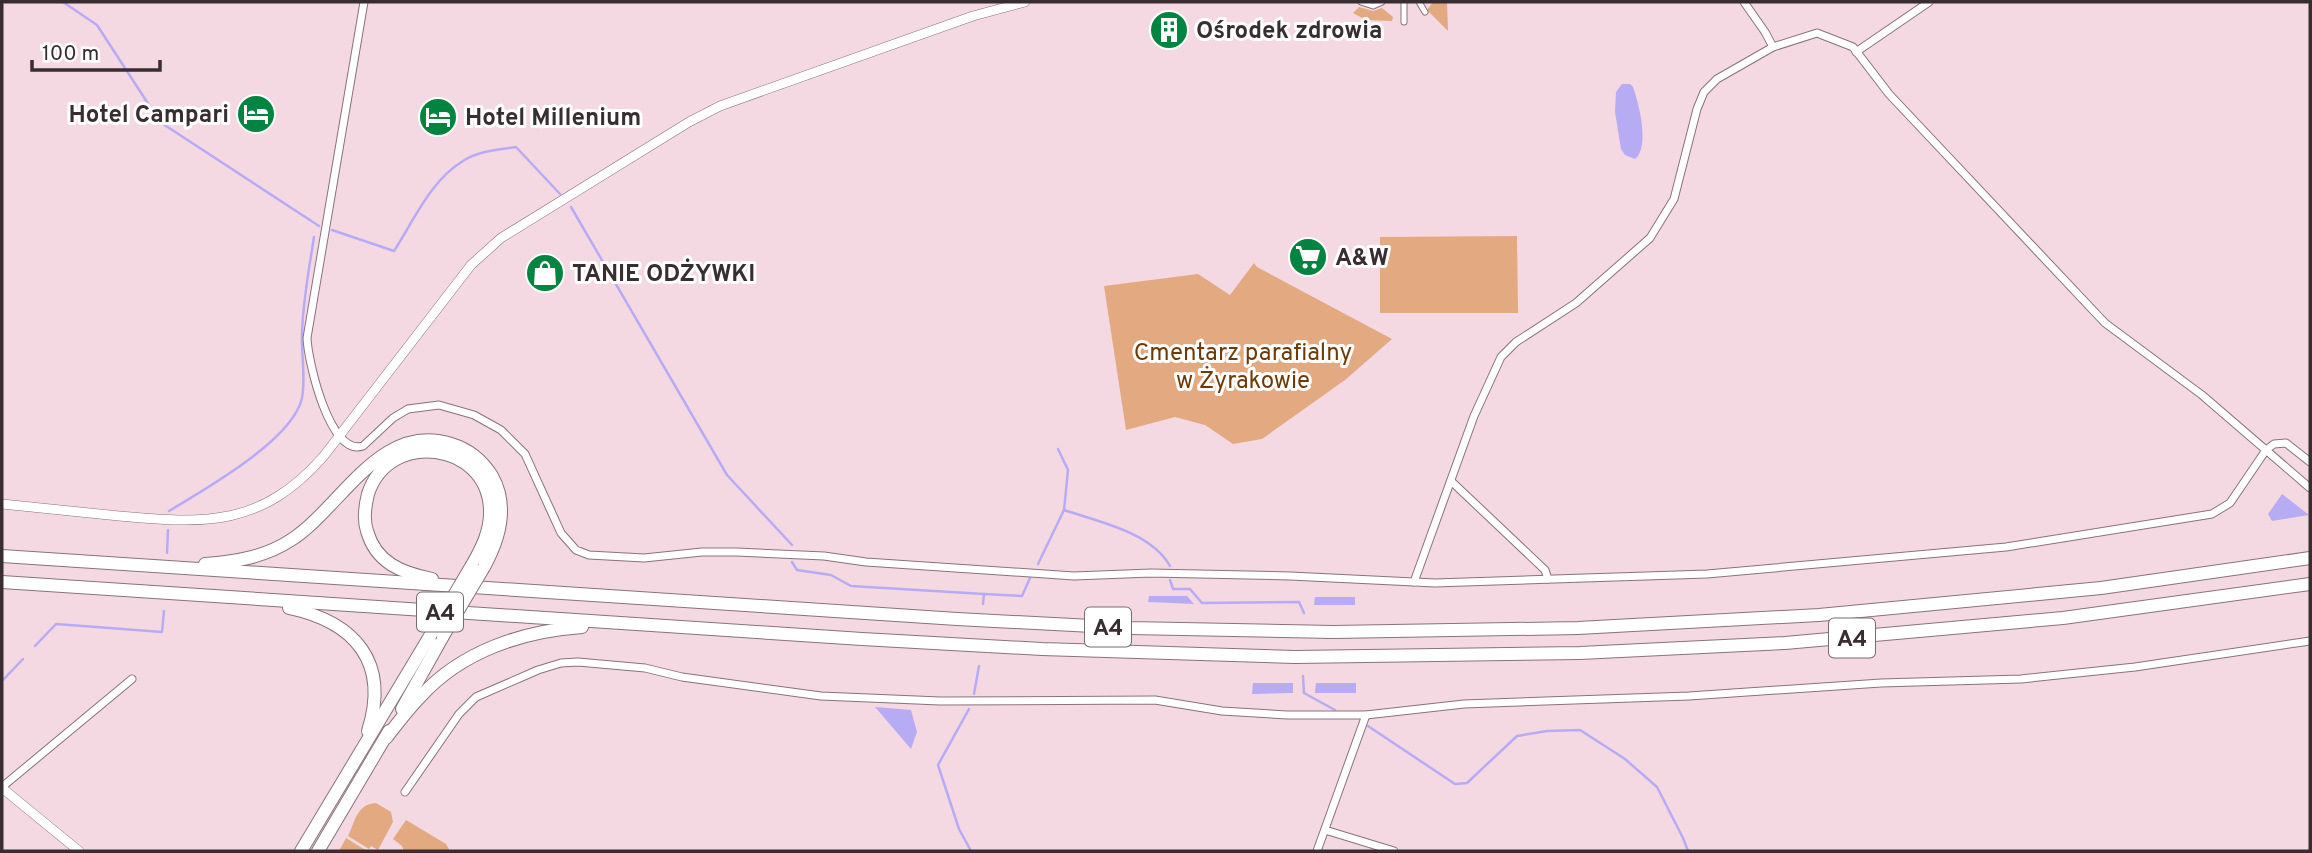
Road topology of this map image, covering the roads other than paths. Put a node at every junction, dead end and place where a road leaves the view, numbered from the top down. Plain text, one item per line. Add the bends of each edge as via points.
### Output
1 (363, 2) edge
2 (1025, 2) edge
3 (1382, 2) edge
4 (1404, 2) edge
5 (1419, 2) edge
6 (1744, 2) edge
7 (1929, 2) edge
8 (1359, 3) edge
9 (1425, 12) dead end
10 (1404, 22) dead end
11 (1773, 47) junction
12 (1857, 52) junction
13 (339, 437) junction
14 (2266, 450) junction
15 (2310, 462) edge
16 (1451, 481) junction
17 (2310, 488) edge
18 (2, 504) edge
19 (2, 556) edge
20 (2310, 558) edge
21 (478, 566) junction
22 (159, 568) junction
23 (1548, 579) junction
24 (2, 582) edge
25 (1414, 582) junction
26 (2310, 584) edge
27 (481, 589) junction
28 (248, 599) junction
29 (632, 624) junction
30 (437, 636) junction
31 (2310, 641) edge
32 (132, 678) dead end
33 (1366, 715) junction
34 (386, 737) junction
35 (356, 761) junction
36 (2, 787) edge
37 (405, 792) dead end
38 (1325, 830) junction
39 (79, 851) edge
40 (301, 851) edge
41 (318, 851) edge
42 (1317, 851) edge
43 (1394, 851) edge

1 - 13 street via 307,338 318,390
2 - 13 street via 972,16 729,102 501,238 471,265
3 - 8 street via 1373,6
4 - 10 street
5 - 9 street
6 - 11 street
7 - 12 street
11 - 12 street via 1817,33
11 - 16 street via 1717,79 1704,92 1674,199 1650,239 1576,303 1501,357
12 - 14 street via 1889,94 2105,323 2202,395
13 - 18 street via 307,475 280,496 218,519 174,521
13 - 25 street via 351,447 363,446 400,413 418,406 439,405 474,415 501,430 525,454 561,533 576,550 589,555 645,558 737,552 1074,576 1276,575
14 - 15 street via 2287,443
14 - 17 street
14 - 23 street via 2230,503 2212,514 2006,547 1707,574
16 - 23 street via 1545,570
16 - 25 street
19 - 22 highway, A4
20 - 27 highway, A4 via 2120,586 1887,609 1638,625 1396,631 1041,624
21 - 22 highway via 495,546 500,527 495,483 486,467 464,449 427,440 386,453 298,536 278,548 234,562
21 - 27 highway via 490,517 487,492 479,477 457,458 433,451 388,464 373,482 365,506 367,532 380,556 414,575
21 - 30 highway, bridge
22 - 27 highway, A4
23 - 25 street
24 - 28 highway, A4
26 - 29 highway, A4 via 2132,610 1899,634 1580,653 1257,657
28 - 29 highway, A4
28 - 35 highway via 329,620 363,651 373,676 375,706
29 - 34 highway via 545,631 494,646 432,685
30 - 34 highway
30 - 35 highway
31 - 33 street via 2021,679 1464,704
32 - 36 street
33 - 37 street via 1222,711 1155,700 940,701 821,696 645,668 561,663 476,697
33 - 38 street
34 - 41 highway
35 - 40 highway
36 - 39 street
38 - 42 street
38 - 43 street

